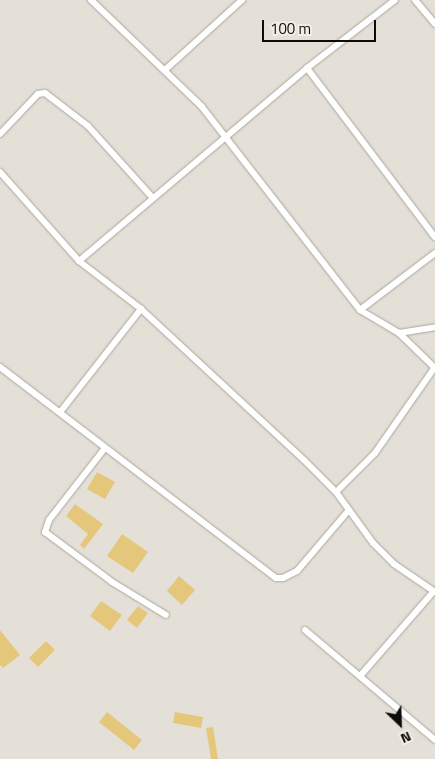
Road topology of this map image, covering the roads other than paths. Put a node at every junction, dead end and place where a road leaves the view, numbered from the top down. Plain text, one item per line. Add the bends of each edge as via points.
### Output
1 (91, 0) edge
2 (395, 0) edge
3 (416, 0) edge
4 (239, 1) edge
5 (435, 24) edge
6 (307, 68) junction
7 (166, 70) junction
8 (0, 134) edge
9 (225, 136) junction
10 (0, 172) edge
11 (152, 198) junction
12 (435, 237) edge
13 (435, 254) edge
14 (79, 261) junction
15 (141, 309) junction
16 (360, 310) junction
17 (435, 327) edge
18 (399, 333) junction
19 (0, 367) edge
20 (435, 368) edge
21 (61, 411) junction
22 (105, 448) junction
23 (336, 492) junction
24 (349, 510) junction
25 (435, 592) edge
26 (166, 615) dead end
27 (305, 630) dead end
28 (360, 674) junction
29 (435, 740) edge

1 - 7 street
2 - 6 street
3 - 5 street
4 - 7 street
6 - 9 street
6 - 12 street
7 - 9 street via 202,106
8 - 11 street via 38,94 45,93 88,126
9 - 11 street
9 - 16 street
10 - 14 street
11 - 14 street
13 - 16 street
14 - 15 street
15 - 21 street
15 - 23 street
16 - 18 street
17 - 18 street
18 - 20 street
19 - 21 street
20 - 23 street via 375,453
21 - 22 street
22 - 24 street via 276,578 297,571
22 - 26 street via 50,520 45,532 112,582
23 - 24 street
24 - 25 street via 373,543 394,564
25 - 28 street
27 - 28 street
28 - 29 street

